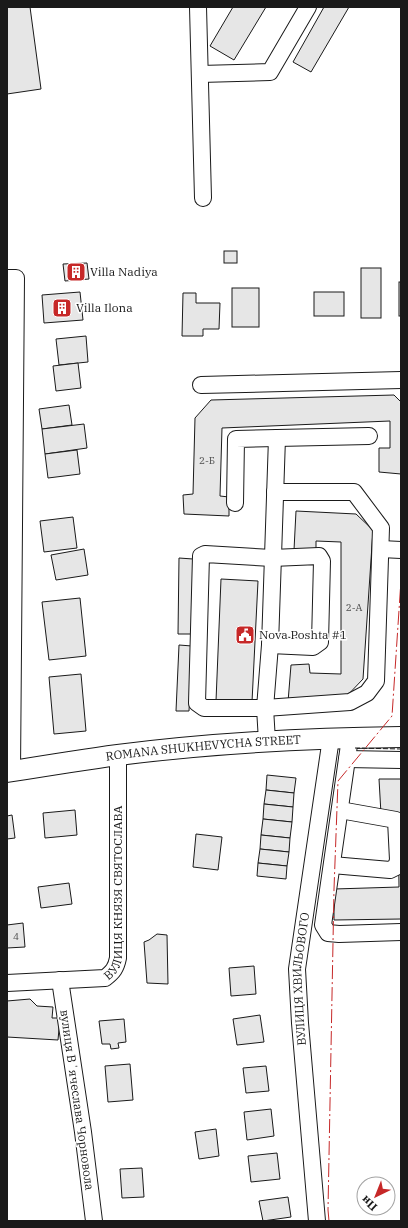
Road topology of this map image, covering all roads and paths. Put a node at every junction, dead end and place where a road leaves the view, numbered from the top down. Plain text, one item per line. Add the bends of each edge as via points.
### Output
1 (198, 7) edge
2 (308, 7) edge
3 (200, 74) junction
4 (203, 198) dead end
5 (12, 278) edge
6 (401, 380) edge
7 (201, 386) dead end
8 (369, 436) dead end
9 (277, 438) junction
10 (275, 492) junction
11 (235, 503) dead end
12 (381, 549) junction
13 (401, 550) edge
14 (272, 558) junction
15 (270, 645) junction
16 (265, 708) junction
17 (401, 737) edge
18 (341, 738) junction
19 (267, 741) junction
20 (118, 755) junction
21 (347, 759) junction
22 (401, 760) edge
23 (10, 771) edge
24 (340, 810) junction
25 (332, 865) junction
26 (401, 932) edge
27 (60, 980) junction
28 (7, 983) edge
29 (94, 1221) edge
30 (317, 1221) edge

1 - 3 street
2 - 3 street via 270,72
3 - 4 street
5 - 23 street
6 - 7 street
8 - 9 street
9 - 10 street
9 - 11 street via 236,439
10 - 12 street via 354,492 381,528
10 - 14 street
12 - 13 street
12 - 16 street via 376,682 367,693 350,702
14 - 15 street
14 - 15 street via 318,556 322,561 320,642 313,647
14 - 16 street via 205,554 201,556 197,703 204,708
15 - 16 street
16 - 19 street
17 - 18 main road, ROMANA SHUKHEVYCHA STREET
18 - 19 main road, ROMANA SHUKHEVYCHA STREET
18 - 21 street
18 - 30 street, ВУЛИЦЯ ХВИЛЬОВОГО via 297,969
19 - 20 main road, ROMANA SHUKHEVYCHA STREET
20 - 23 main road, ROMANA SHUKHEVYCHA STREET
20 - 27 street, ВУЛИЦЯ КНЯЗЯ СВЯТОСЛАВА via 116,966 105,978
21 - 22 street
21 - 24 street
24 - 25 street
24 - 25 street via 396,820 398,860 396,867 390,870
25 - 26 street via 323,925 328,933
27 - 28 street, ВУЛИЦЯ КНЯЗЯ СВЯТОСЛАВА
27 - 29 street, вулиця Вʼячеслава Чорновола via 84,1132

